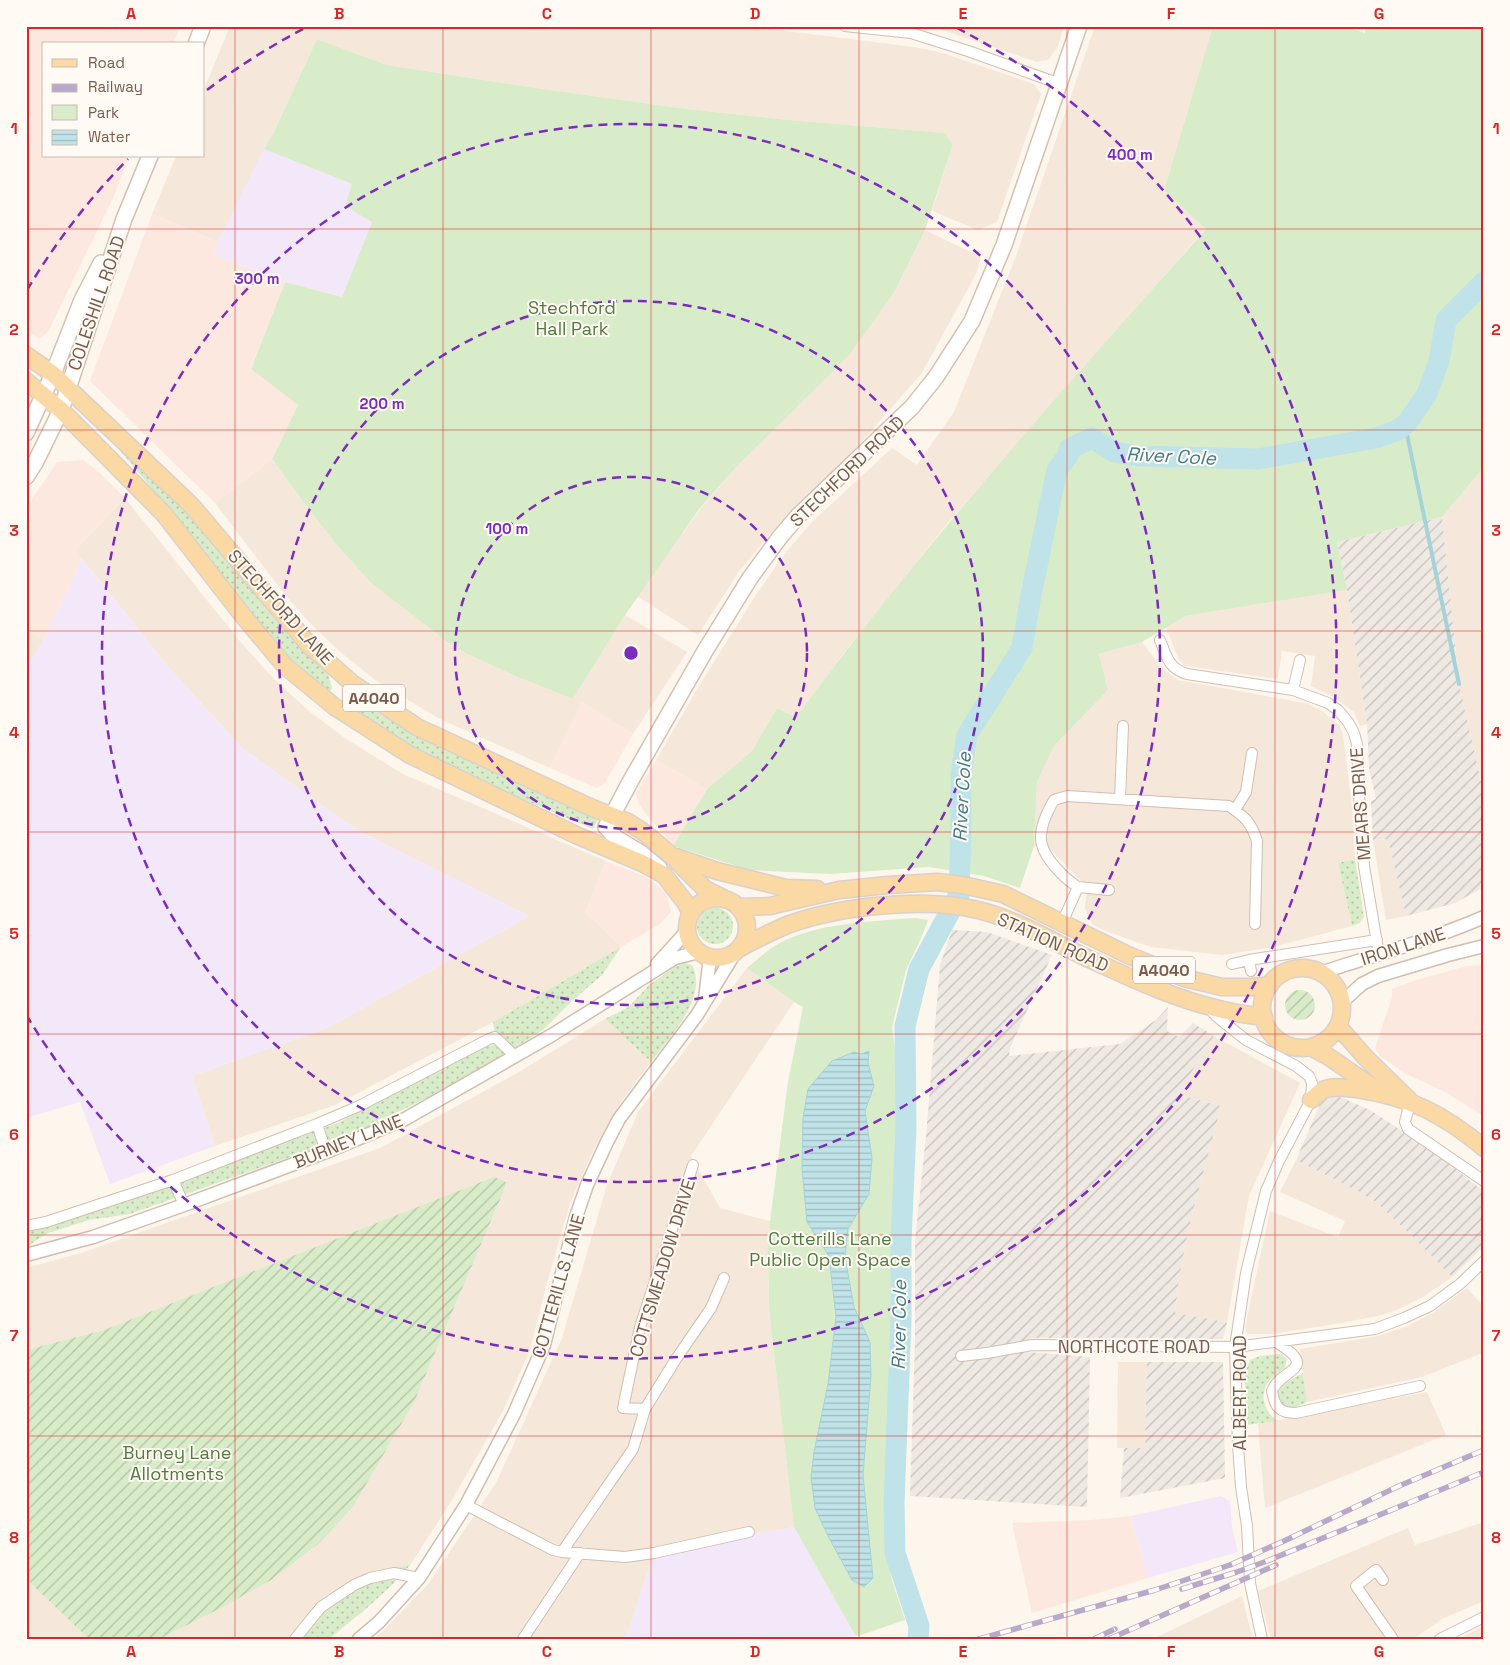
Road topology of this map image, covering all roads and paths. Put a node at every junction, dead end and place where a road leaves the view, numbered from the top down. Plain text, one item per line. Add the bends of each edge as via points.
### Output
1 (204, 26) edge
2 (845, 26) edge
3 (1080, 26) edge
4 (197, 42) edge
5 (1060, 84) junction
6 (149, 158) edge
7 (124, 219) junction
8 (26, 355) edge
9 (52, 374) junction
10 (26, 381) edge
11 (67, 387) junction
12 (44, 394) junction
13 (61, 410) junction
14 (26, 433) edge
15 (26, 477) edge
16 (1160, 640) dead end
17 (1300, 660) dead end
18 (353, 684) junction
19 (1293, 690) junction
20 (335, 707) junction
21 (1123, 726) dead end
22 (1252, 753) dead end
23 (1120, 799) junction
24 (1235, 810) junction
25 (613, 815) junction
26 (673, 857) junction
27 (664, 875) junction
28 (1078, 887) junction
29 (839, 890) junction
30 (1109, 890) dead end
31 (722, 898) junction
32 (739, 907) junction
33 (691, 913) junction
34 (1484, 916) edge
35 (1062, 923) junction
36 (1255, 924) dead end
37 (687, 931) junction
38 (1377, 940) junction
39 (1484, 946) edge
40 (738, 950) junction
41 (705, 955) junction
42 (1379, 955) junction
43 (1248, 960) junction
44 (1232, 964) dead end
45 (1250, 971) dead end
46 (1320, 973) junction
47 (647, 976) junction
48 (1270, 985) junction
49 (1342, 1002) junction
50 (704, 1004) junction
51 (1212, 1011) junction
52 (1264, 1018) junction
53 (1338, 1026) junction
54 (1311, 1047) junction
55 (515, 1056) junction
56 (1381, 1093) junction
57 (1312, 1100) junction
58 (1410, 1102) junction
59 (317, 1124) junction
60 (1484, 1148) edge
61 (326, 1152) junction
62 (693, 1165) dead end
63 (173, 1180) junction
64 (1484, 1181) edge
65 (184, 1205) junction
66 (26, 1226) edge
67 (26, 1255) edge
68 (1484, 1261) edge
69 (724, 1278) dead end
70 (1276, 1342) junction
71 (1236, 1347) junction
72 (961, 1356) dead end
73 (1420, 1386) dead end
74 (645, 1409) junction
75 (466, 1505) junction
76 (750, 1532) dead end
77 (562, 1552) junction
78 (580, 1553) junction
79 (418, 1578) junction
80 (1383, 1580) dead end
81 (1484, 1617) edge
82 (295, 1639) edge
83 (359, 1639) edge
84 (523, 1639) edge
85 (1262, 1639) edge
86 (1393, 1639) edge
87 (1440, 1639) edge

1 - 4 main road
2 - 5 street via 911,33
3 - 5 main road, STECHFORD ROAD
5 - 25 main road, STECHFORD ROAD via 1003,247 972,321 912,407 798,516 750,578
6 - 7 main road, COLESHILL ROAD
7 - 9 main road, COLESHILL ROAD via 84,295
7 - 11 main road, COLESHILL ROAD
8 - 9 main road, A4040
9 - 11 main road, STECHFORD LANE / A4040
9 - 12 main road, COLESHILL ROAD
10 - 12 main road, A4040
11 - 13 main road, COLESHILL ROAD
11 - 18 main road, STECHFORD LANE / A4040 via 192,506 310,646
12 - 13 main road, STECHFORD LANE / A4040
12 - 14 main road, COLESHILL ROAD
13 - 15 main road, COLESHILL ROAD
13 - 20 main road, STECHFORD LANE / A4040 via 164,514 285,666
16 - 19 street, MEARS DRIVE via 1169,663 1176,670
17 - 19 street
18 - 20 main road
18 - 25 main road, STECHFORD LANE / A4040 via 418,727
19 - 38 street, MEARS DRIVE via 1338,710 1354,733 1364,866
20 - 27 main road, STECHFORD LANE / A4040 via 410,755
21 - 23 street
22 - 24 street via 1246,792
23 - 24 street via 1229,806
23 - 28 street via 1067,796 1054,800 1047,813 1042,845 1051,861
24 - 36 street via 1254,829 1257,841
25 - 26 main road, STECHFORD LANE / A4040 via 645,833
25 - 27 main road, STECHFORD ROAD via 606,827 609,831 653,862
26 - 29 main road via 786,888
26 - 31 main road, STECHFORD LANE / A4040 via 706,889
27 - 33 main road, STECHFORD LANE / A4040
28 - 30 street
28 - 35 street
29 - 32 main road, A4040 via 770,906
29 - 35 main road, STATION ROAD / A4040 via 937,882 1003,894
31 - 32 main road
31 - 33 main road via 701,902
32 - 40 main road via 747,929
33 - 37 main road
34 - 42 street, IRON LANE
35 - 48 main road, A4040 via 1184,978 1222,987
37 - 41 main road via 691,943
37 - 47 street, BURNEY LANE
38 - 42 street, MEARS DRIVE
38 - 43 street
39 - 49 street, IRON LANE via 1378,976 1362,984
40 - 41 main road via 720,958
40 - 50 street, COTTERILLS LANE
40 - 51 main road, STATION ROAD / A4040 via 788,925 824,916 892,905 935,904 978,910 1046,936 1150,987
41 - 47 street, BURNEY LANE via 675,958
41 - 50 street, COTTERILLS LANE
42 - 46 street, IRON LANE
43 - 44 street
43 - 45 street
46 - 48 main road via 1307,969 1293,970 1280,975
46 - 49 main road via 1335,985
47 - 55 street, BURNEY LANE
48 - 52 main road via 1262,1006
49 - 53 main road
50 - 75 street, COTTERILLS LANE via 619,1119 606,1142 576,1217 544,1345 514,1414
51 - 52 main road, A4040
51 - 57 street, STATION ROAD via 1246,1040 1309,1076
52 - 54 main road via 1270,1032 1281,1042 1295,1048
53 - 54 main road via 1331,1036
53 - 58 main road
54 - 56 main road
55 - 59 street via 495,1037 489,1039
55 - 61 street, BURNEY LANE via 405,1119
56 - 57 main road via 1336,1086 1322,1090
56 - 58 main road
57 - 71 street, ALBERT ROAD via 1266,1190 1246,1273
58 - 60 main road via 1463,1131
58 - 64 street via 1405,1122 1408,1129
59 - 61 street
59 - 63 street
61 - 65 street, BURNEY LANE
62 - 74 street, COTTSMEADOW DRIVE via 640,1327 623,1408
63 - 65 street
63 - 66 street
65 - 67 street, BURNEY LANE via 93,1237
68 - 70 street, NORTHCOTE ROAD via 1430,1306 1404,1318 1375,1329
69 - 74 street, COTTSMEADOW DRIVE via 711,1308
70 - 71 street, NORTHCOTE ROAD
70 - 73 street via 1296,1357 1294,1369 1277,1383 1272,1392 1274,1402 1285,1413
71 - 72 street, NORTHCOTE ROAD via 1032,1345
71 - 85 street, ALBERT ROAD via 1241,1487 1250,1583
74 - 77 street, COTTSMEADOW DRIVE via 633,1449
75 - 77 street
75 - 79 street, COTTERILLS LANE
76 - 78 street via 654,1553 625,1556
77 - 78 street
78 - 84 street
79 - 82 street via 394,1573 354,1585 321,1607
79 - 83 street, COTTERILLS LANE via 379,1622
80 - 86 street via 1376,1570 1356,1586
81 - 87 street

